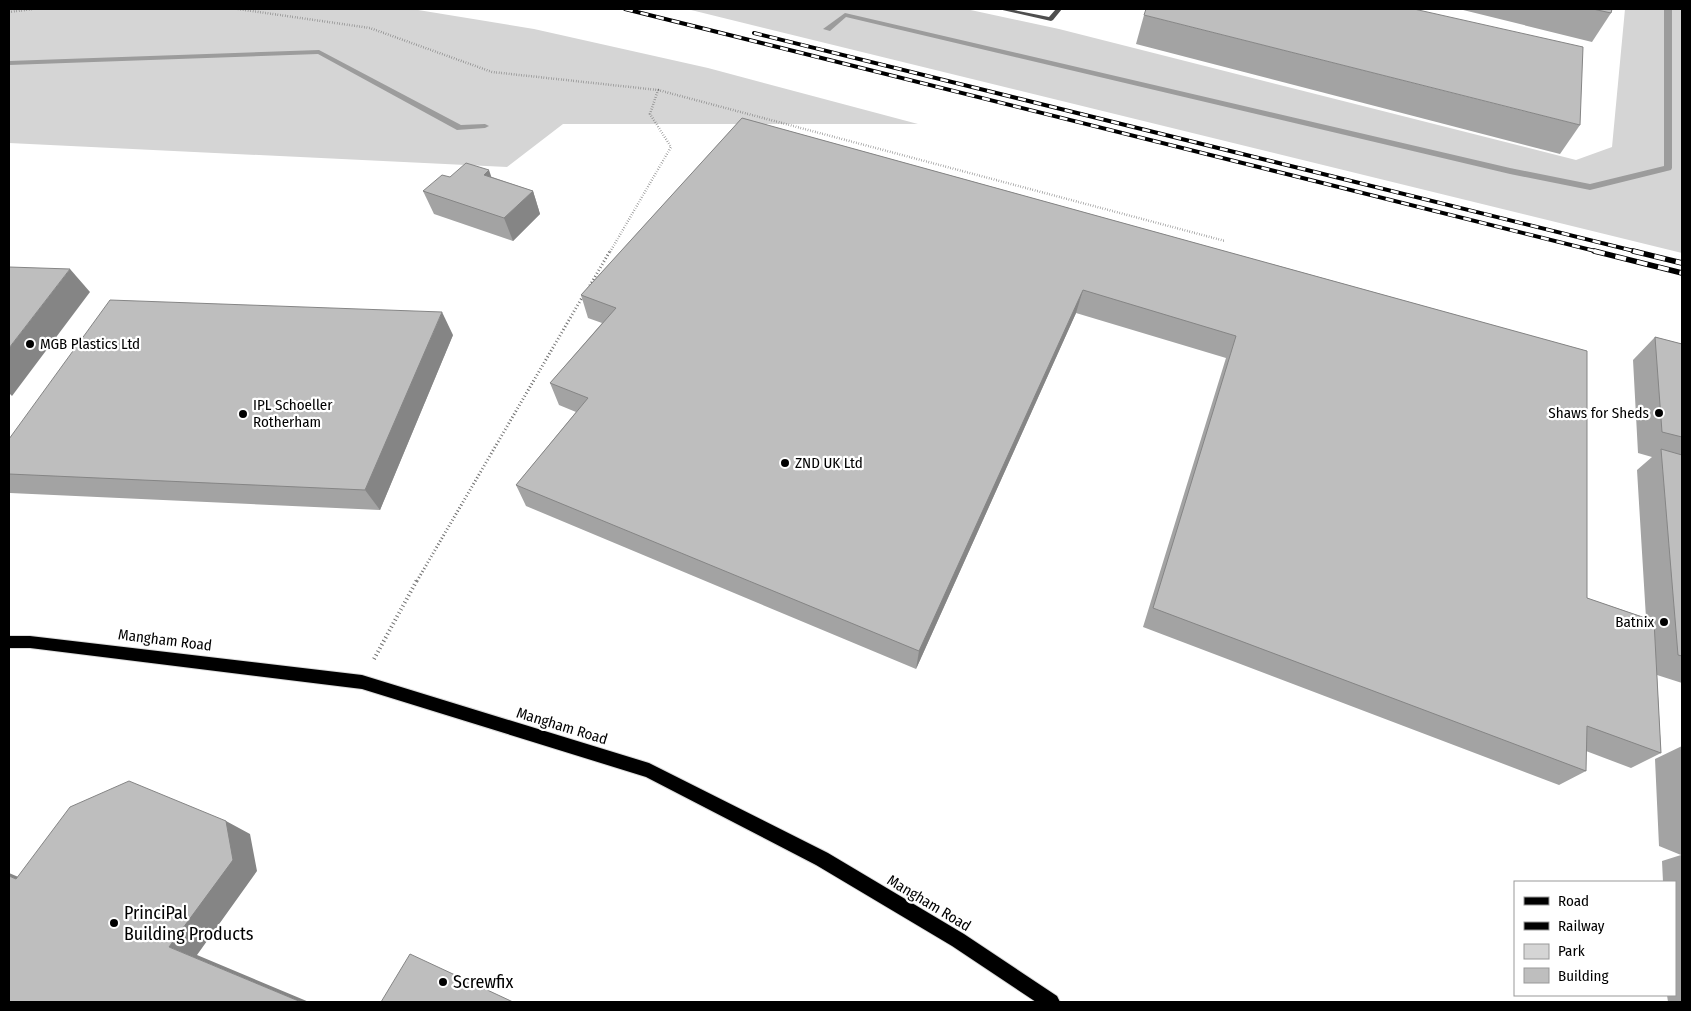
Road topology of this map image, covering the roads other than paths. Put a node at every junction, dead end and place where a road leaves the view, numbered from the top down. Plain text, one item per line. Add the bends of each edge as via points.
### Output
1 (1001, 9) edge
2 (1058, 9) edge
3 (9, 642) edge
4 (1051, 1002) edge

1 - 2 lane via 1051,19
3 - 4 main road, Mangham Road via 50,644 362,682 649,770 815,855 958,940

